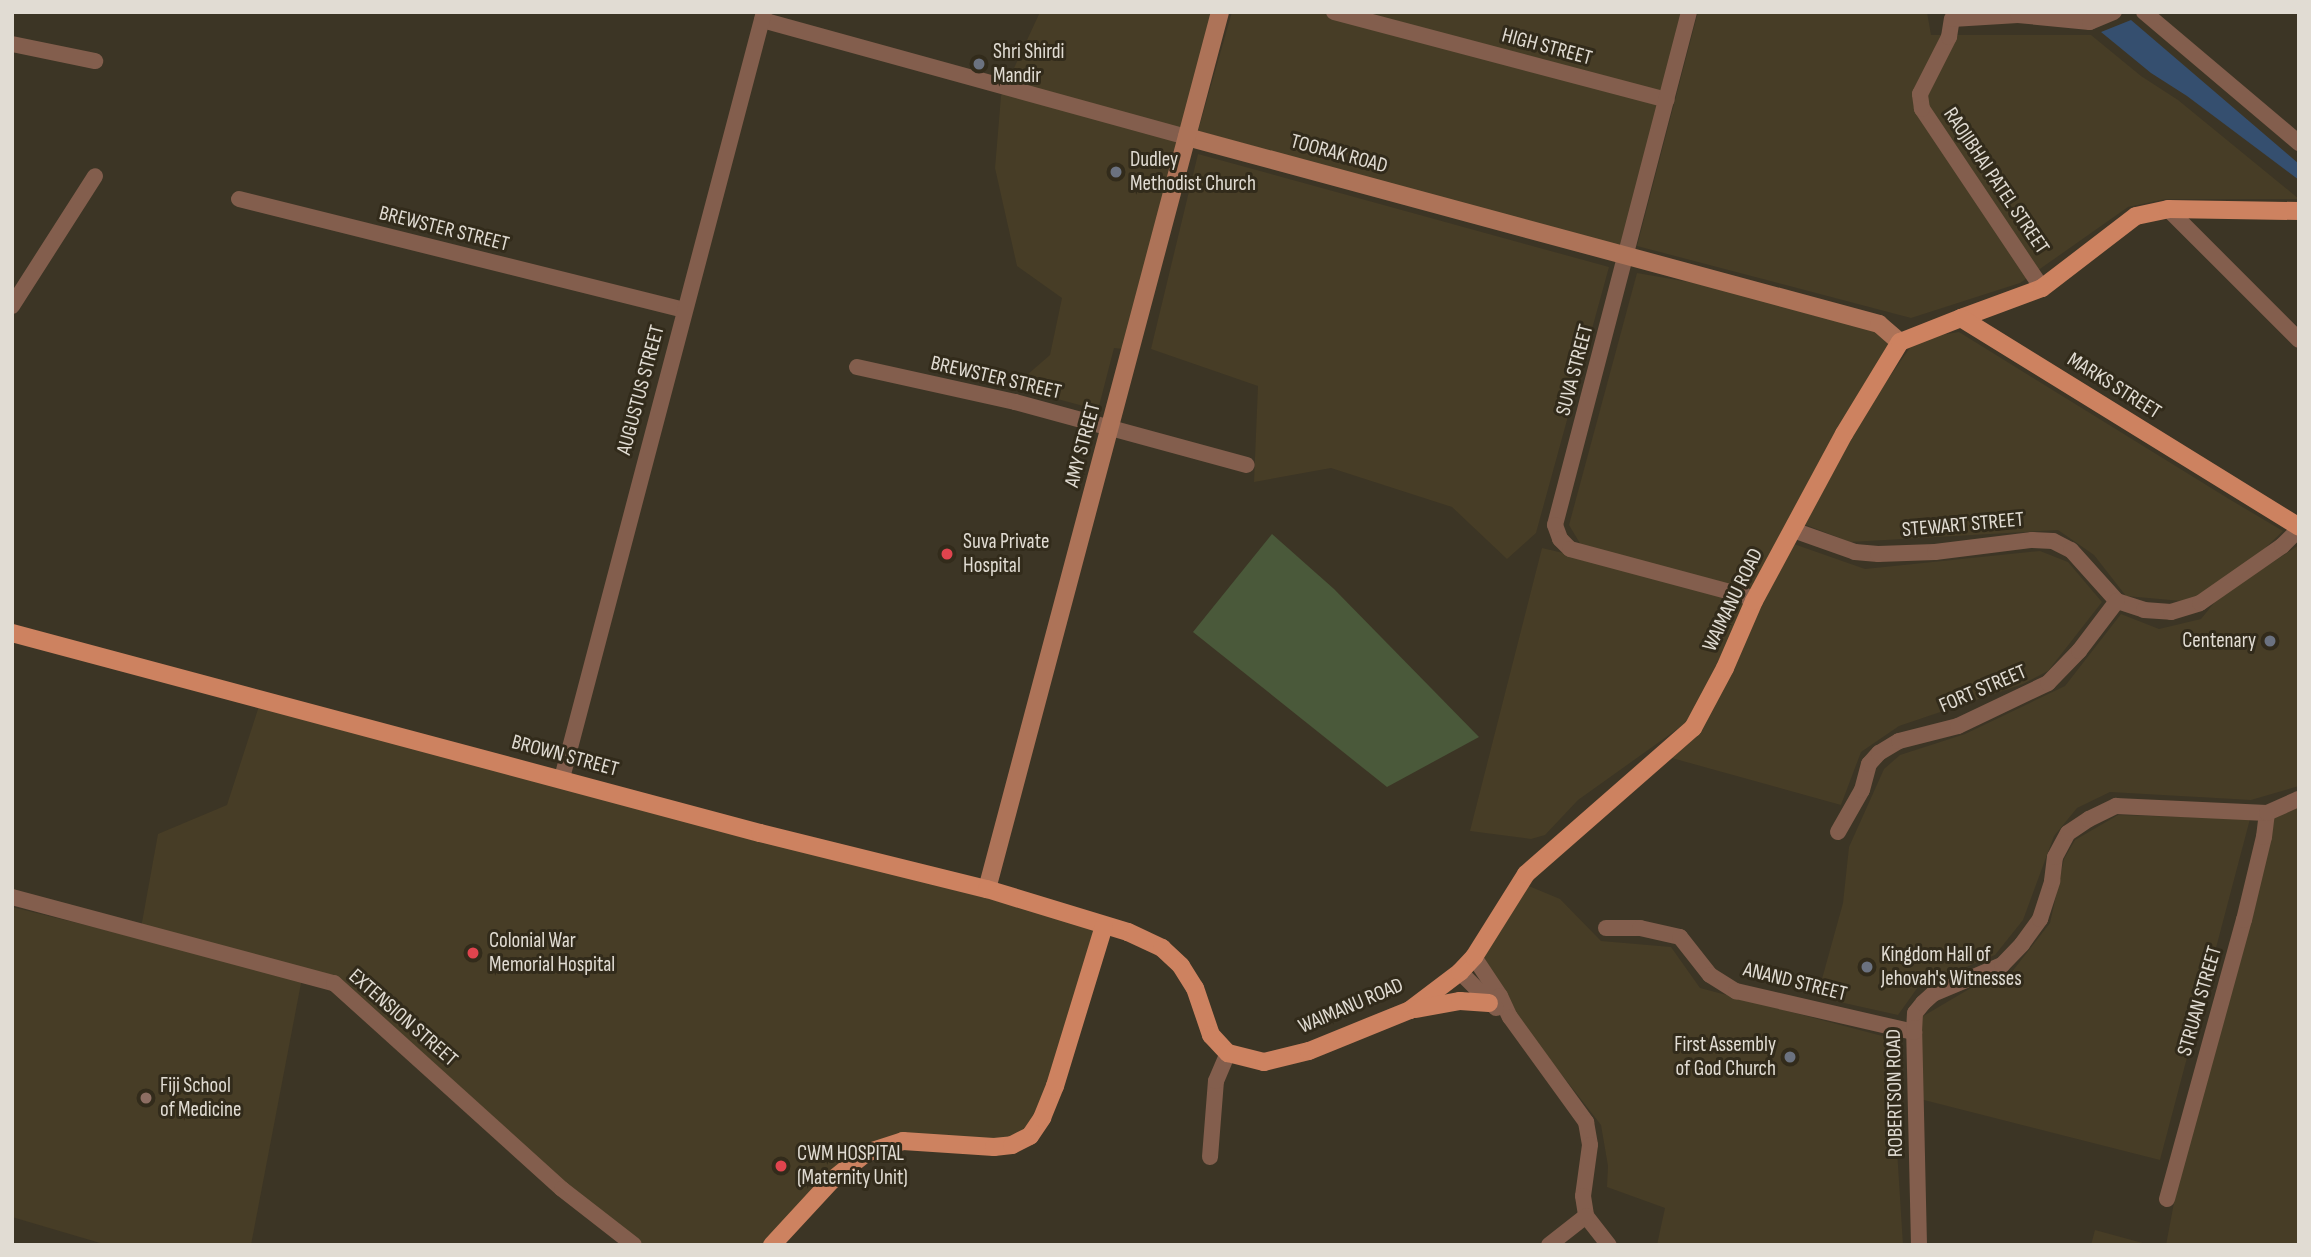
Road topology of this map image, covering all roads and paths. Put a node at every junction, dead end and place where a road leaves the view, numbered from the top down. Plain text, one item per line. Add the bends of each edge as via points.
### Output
1 (1220, 12) edge
2 (1334, 12) edge
3 (1689, 12) edge
4 (2114, 12) edge
5 (2144, 12) edge
6 (763, 16) edge
7 (12, 44) edge
8 (95, 61) dead end
9 (1667, 100) junction
10 (1187, 137) junction
11 (2299, 143) edge
12 (95, 176) dead end
13 (239, 200) dead end
14 (2168, 209) junction
15 (2299, 211) edge
16 (1628, 255) junction
17 (2042, 288) junction
18 (12, 306) edge
19 (684, 310) junction
20 (1961, 318) junction
21 (2299, 340) edge
22 (1900, 342) junction
23 (856, 367) dead end
24 (1111, 428) junction
25 (1247, 464) dead end
26 (2299, 528) edge
27 (1793, 530) junction
28 (1754, 601) junction
29 (2118, 601) junction
30 (12, 633) edge
31 (562, 778) junction
32 (2299, 799) edge
33 (2267, 813) junction
34 (1838, 832) dead end
35 (987, 889) junction
36 (12, 897) edge
37 (1104, 926) junction
38 (1606, 928) dead end
39 (1474, 957) junction
40 (1460, 972) junction
41 (1489, 1003) junction
42 (1410, 1010) junction
43 (1510, 1017) junction
44 (1914, 1032) junction
45 (1228, 1052) junction
46 (1210, 1157) dead end
47 (2167, 1199) dead end
48 (1586, 1216) junction
49 (634, 1245) edge
50 (772, 1245) edge
51 (1549, 1245) edge
52 (1609, 1245) edge
53 (1919, 1245) edge

1 - 10 main road, AMY STREET
2 - 9 street, HIGH STREET
3 - 9 street, SUVA STREET
4 - 17 street, RAOJIBHAI PATEL STREET via 2090,22 2018,15 1952,19 1947,43 1920,94 1922,108
5 - 11 street
6 - 10 street, TOORAK ROAD
6 - 19 street, AUGUSTUS STREET
7 - 8 street
9 - 16 street, SUVA STREET
10 - 16 main road, TOORAK ROAD
10 - 24 main road, AMY STREET
12 - 18 street
13 - 19 street, BREWSTER STREET
14 - 15 main road
14 - 17 main road via 2136,216
14 - 21 street
16 - 22 main road, TOORAK ROAD via 1879,324
16 - 28 street, SUVA STREET via 1555,525 1557,532 1570,549
17 - 20 main road
19 - 31 street, AUGUSTUS STREET
20 - 22 main road
20 - 26 main road, MARKS STREET
22 - 27 main road, WAIMANU ROAD
23 - 24 street, BREWSTER STREET
24 - 25 street, BREWSTER STREET
24 - 35 main road, AMY STREET
26 - 29 street via 2282,546 2200,603 2171,612 2144,610
27 - 28 main road, WAIMANU ROAD
27 - 29 street, STEWART STREET via 1855,552 1878,554 2053,541 2071,550
28 - 39 main road, WAIMANU ROAD via 1693,728 1527,874
29 - 34 street, FORT STREET via 2049,683 1958,726 1899,741 1879,753 1869,764 1862,790
30 - 31 main road, BROWN STREET
31 - 35 main road, BROWN STREET
32 - 33 street, ROBERTSON ROAD
33 - 44 street, ROBERTSON ROAD via 2116,806 2089,819 2068,833 2055,857 2040,919 2022,944 2002,965 1933,994 1915,1013
33 - 47 street, STRUAN STREET via 2244,920
35 - 37 main road, BROWN STREET
36 - 49 street, EXTENSION STREET via 334,983 562,1189
37 - 45 main road via 1162,948 1181,966 1195,988 1210,1035
37 - 50 main road via 1055,1086 1031,1136 994,1147 902,1141 866,1153 831,1181
38 - 44 street, ANAND STREET via 1640,928 1680,937 1710,975 1736,991
39 - 40 main road, WAIMANU ROAD
39 - 43 street
40 - 41 street
40 - 42 main road, WAIMANU ROAD
41 - 42 main road via 1460,1001
41 - 43 street
42 - 45 main road, WAIMANU ROAD via 1309,1051 1264,1062
43 - 48 street via 1586,1122 1590,1145 1583,1196
44 - 53 street, ROBERTSON ROAD
45 - 46 street via 1216,1082
48 - 51 street
48 - 52 street

